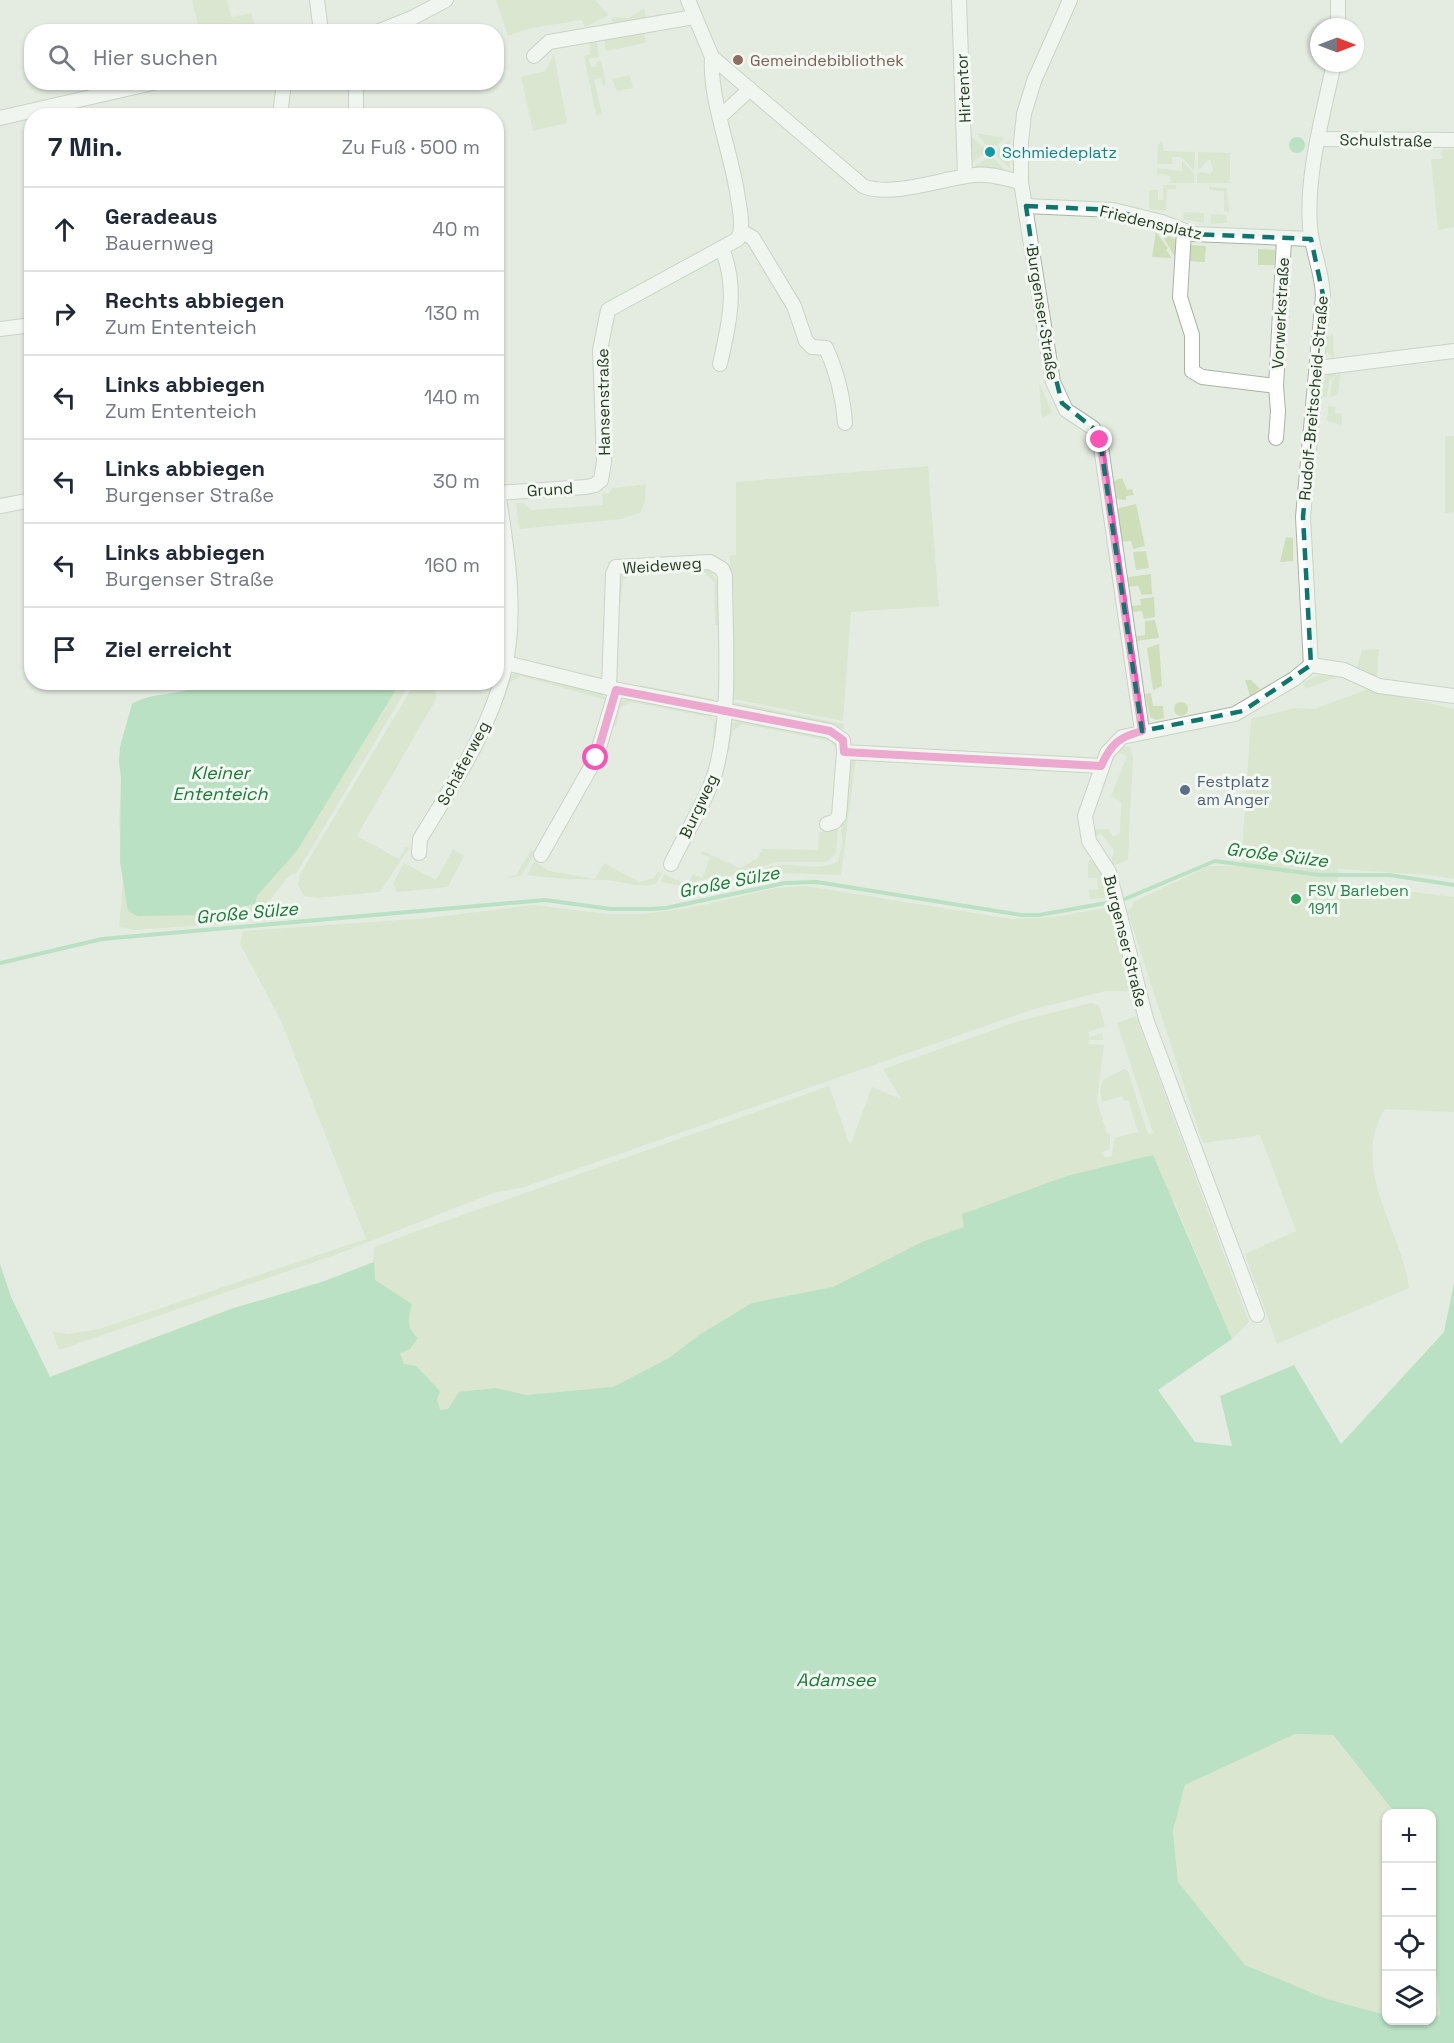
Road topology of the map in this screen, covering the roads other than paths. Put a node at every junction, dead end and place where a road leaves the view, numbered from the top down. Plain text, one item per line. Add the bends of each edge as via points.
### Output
1 (317, 0) edge
2 (446, 0) edge
3 (688, 0) edge
4 (959, 0) edge
5 (1070, 0) edge
6 (1338, 0) edge
7 (694, 17) junction
8 (1338, 18) edge
9 (320, 24) edge
10 (397, 24) edge
11 (534, 56) dead end
12 (712, 57) junction
13 (1332, 72) edge
14 (750, 89) junction
15 (122, 90) edge
16 (283, 90) edge
17 (356, 90) edge
18 (44, 108) edge
19 (281, 108) edge
20 (356, 108) edge
21 (24, 112) edge
22 (721, 116) junction
23 (0, 118) edge
24 (1319, 139) junction
25 (1454, 140) edge
26 (965, 176) junction
27 (1021, 182) junction
28 (1026, 206) junction
29 (741, 231) junction
30 (1185, 231) junction
31 (1311, 239) junction
32 (1284, 240) junction
33 (722, 249) junction
34 (24, 326) edge
35 (0, 329) edge
36 (1454, 351) edge
37 (720, 364) dead end
38 (1318, 368) junction
39 (1276, 386) junction
40 (845, 423) dead end
41 (1276, 438) dead end
42 (601, 480) joint
43 (504, 492) edge
44 (24, 502) edge
45 (0, 506) edge
46 (504, 543) edge
47 (504, 622) edge
48 (504, 651) edge
49 (506, 663) junction
50 (1311, 665) junction
51 (504, 669) edge
52 (612, 689) junction
53 (497, 690) edge
54 (1454, 696) edge
55 (723, 711) junction
56 (1142, 731) junction
57 (844, 752) junction
58 (1101, 766) junction
59 (827, 824) dead end
60 (419, 853) dead end
61 (541, 855) dead end
62 (671, 864) dead end
63 (1257, 1315) dead end

1 - 9 street
2 - 10 street
3 - 7 street
4 - 26 street, Hirtentor
5 - 27 street, Burgenser Straße via 1044,54 1028,100 1022,127
6 - 8 street
7 - 11 street via 549,42
7 - 12 street
12 - 14 street
12 - 22 street via 712,78
13 - 24 street, Rudolf-Breitscheid-Straße
14 - 22 street
14 - 26 street via 866,187 900,187
15 - 18 street
16 - 19 street
17 - 20 street
21 - 23 street
22 - 29 street
24 - 25 street, Schulstraße
24 - 31 street, Rudolf-Breitscheid-Straße via 1310,195
26 - 27 street via 982,174
27 - 28 street, Burgenser Straße
28 - 30 street, Friedensplatz via 1101,208
28 - 56 street, Burgenser Straße via 1053,382 1066,410 1093,428 1100,440
29 - 33 street, Hansenstraße via 738,239
29 - 40 street via 753,238 794,306 806,341 812,347 826,348 843,399
30 - 32 street, Friedensplatz
30 - 39 street, Vorwerkstraße via 1180,297 1192,335 1192,371 1202,377
31 - 32 street, Friedensplatz
31 - 38 street, Rudolf-Breitscheid-Straße via 1323,295
32 - 39 street, Vorwerkstraße
33 - 37 street via 730,271 730,318
33 - 42 street, Hansenstraße via 608,310 600,350 604,462
34 - 35 street
36 - 38 street
38 - 50 street, Rudolf-Breitscheid-Straße via 1304,517
39 - 41 street, Vorwerkstraße
42 - 43 street, Grund via 586,487
44 - 45 street
46 - 47 street, Schäferweg via 509,579
48 - 49 street, Schäferweg
49 - 51 street, Schäferweg
49 - 52 street
50 - 54 street via 1344,670 1379,686
50 - 56 street via 1235,714
52 - 55 street
52 - 55 street, Weideweg via 616,567 710,562 722,569 725,576
52 - 61 street via 596,758
53 - 60 street, Schäferweg via 483,730 420,839
55 - 57 street via 830,731 843,740
55 - 62 street, Burgweg via 720,749 712,780
56 - 58 street, Burgenser Straße via 1122,736 1113,743
57 - 58 street
57 - 59 street via 839,816
58 - 63 street, Burgenser Straße via 1085,823 1089,841 1108,868 1146,1019

